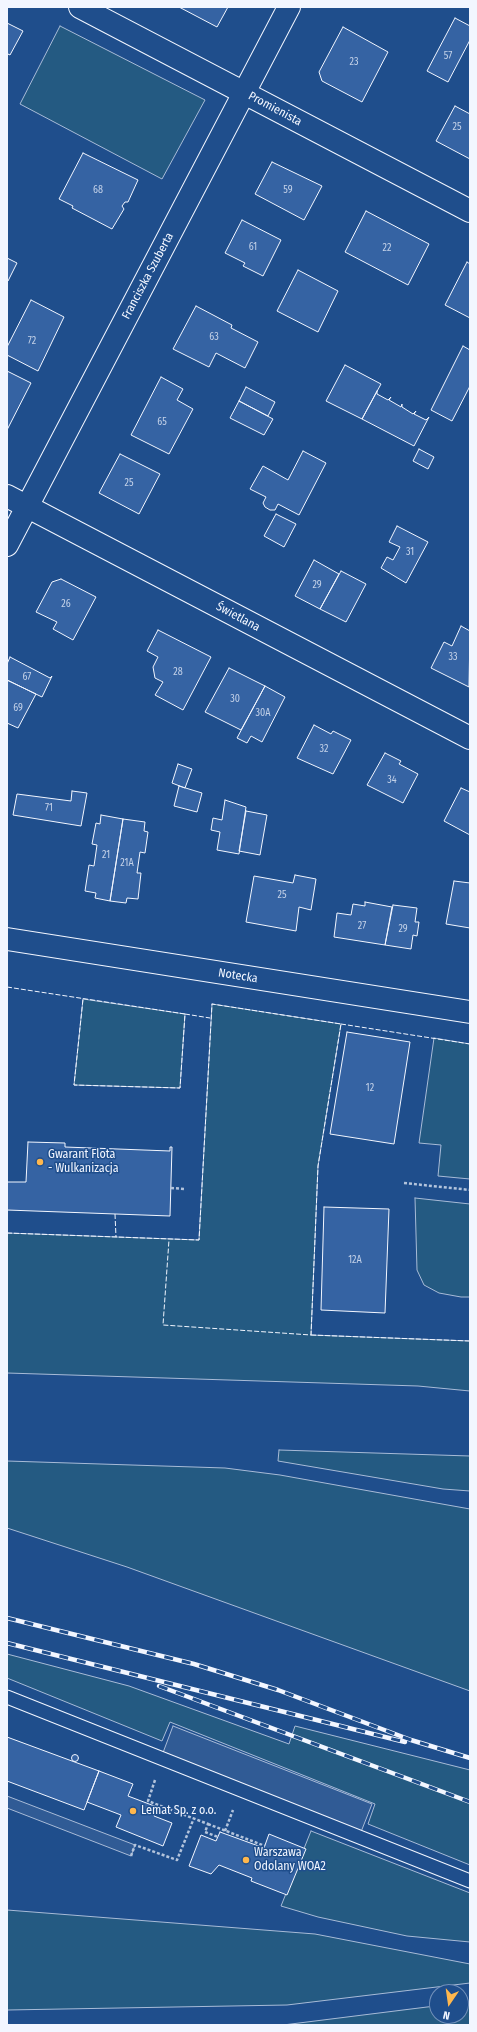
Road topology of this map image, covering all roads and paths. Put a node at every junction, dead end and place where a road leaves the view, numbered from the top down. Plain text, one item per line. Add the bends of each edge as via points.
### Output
1 (80, 7) edge
2 (289, 7) edge
3 (244, 93) junction
4 (470, 211) edge
5 (7, 496) edge
6 (27, 506) junction
7 (7, 546) edge
8 (470, 738) edge
9 (7, 939) edge
10 (470, 1012) edge
11 (404, 1182) dead end
12 (171, 1188) dead end
13 (184, 1189) dead end
14 (470, 1190) edge
15 (7, 1697) edge
16 (157, 1777) dead end
17 (234, 1807) dead end
18 (194, 1818) junction
19 (208, 1824) junction
20 (225, 1831) junction
21 (218, 1837) dead end
22 (265, 1846) dead end
23 (131, 1856) dead end
24 (470, 1881) edge

1 - 3 street, Promienista
2 - 3 street, Franciszka Szuberta
3 - 4 street, Promienista
3 - 6 street, Franciszka Szuberta
5 - 6 street, Świetlana
6 - 7 street, Franciszka Szuberta
6 - 8 street, Świetlana
9 - 10 street, Notecka
11 - 14 path
12 - 13 path
15 - 24 lane
16 - 18 path via 148,1801
17 - 20 path
18 - 19 path
18 - 23 path via 177,1860 135,1845
19 - 20 path
19 - 21 path via 205,1832
20 - 22 path

